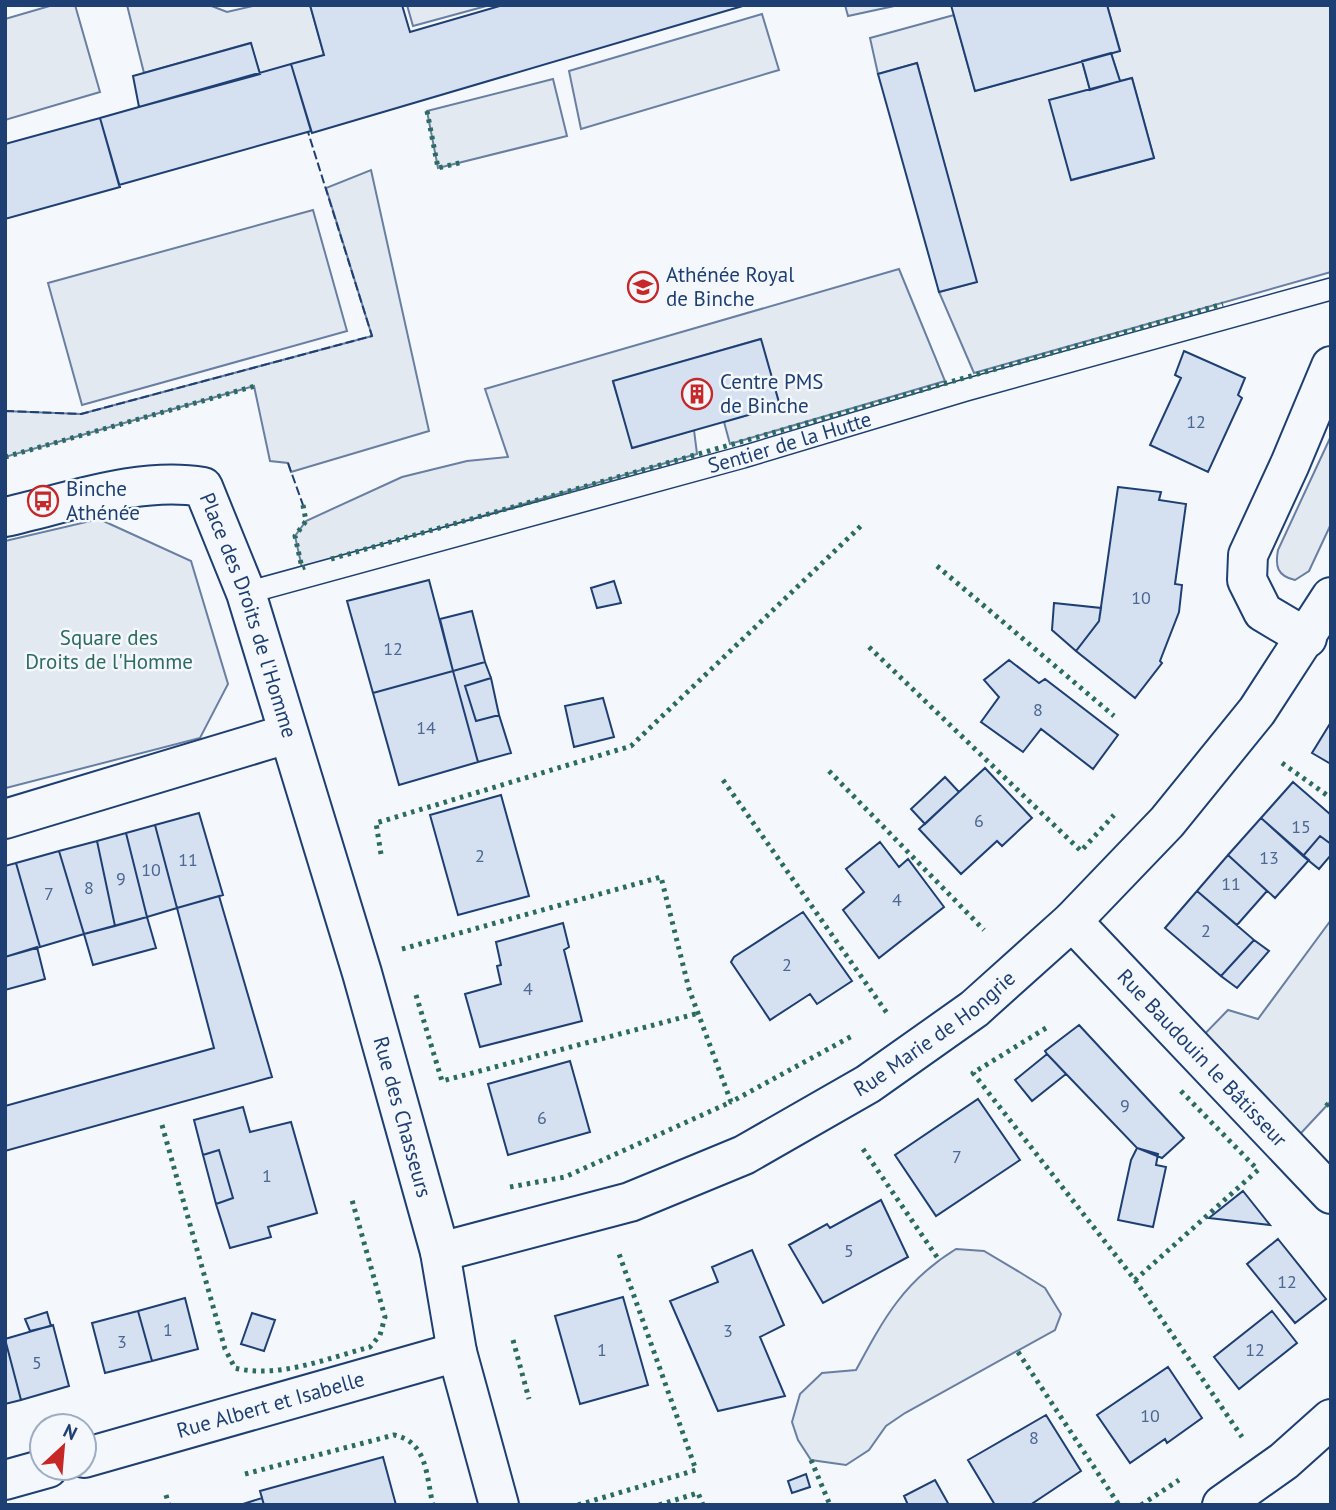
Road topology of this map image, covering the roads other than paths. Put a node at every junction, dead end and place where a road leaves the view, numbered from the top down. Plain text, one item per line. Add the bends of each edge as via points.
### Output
1 (1331, 289) edge
2 (1331, 366) edge
3 (5, 517) edge
4 (246, 593) junction
5 (1331, 597) edge
6 (1307, 638) junction
7 (287, 734) junction
8 (5, 820) edge
9 (1072, 921) junction
10 (1331, 1195) edge
11 (440, 1252) junction
12 (457, 1352) junction
13 (1331, 1419) edge
14 (98, 1454) edge
15 (28, 1474) edge
16 (5, 1480) edge
17 (499, 1505) edge
18 (1222, 1505) edge

1 - 4 lane, Sentier de la Hutte
2 - 6 street via 1248,555 1247,580 1263,612
3 - 4 street, Place des Droits de l'Homme via 141,487 176,483 203,487
4 - 7 street, Place des Droits de l'Homme
5 - 6 street, Rue Marie de Hongrie
6 - 9 street, Rue Marie de Hongrie via 1212,769
7 - 8 street, Place des Droits de l'Homme
7 - 11 street, Rue des Chasseurs via 362,973
9 - 10 street, Rue Baudouin le Bâtisseur
9 - 11 street, Rue Marie de Hongrie via 974,1009 868,1084 744,1155 630,1202
11 - 12 street, Rue des Chasseurs
12 - 14 street, Rue Albert et Isabelle
12 - 17 street, Rue des Chasseurs
13 - 18 street via 1284,1461
15 - 16 street

